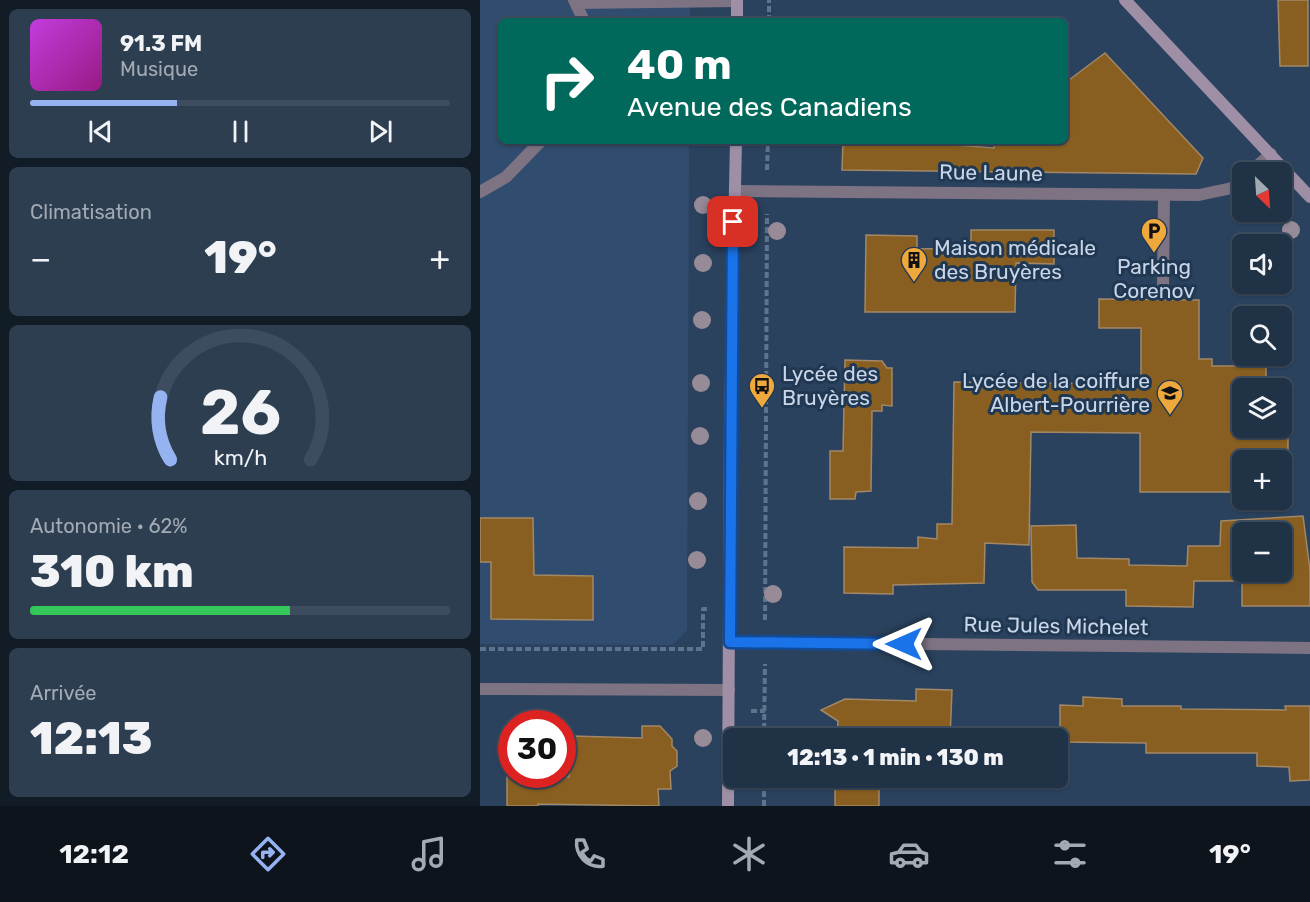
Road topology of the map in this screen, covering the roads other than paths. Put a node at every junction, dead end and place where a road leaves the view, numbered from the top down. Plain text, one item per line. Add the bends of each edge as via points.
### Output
1 (1125, 0) edge
2 (737, 1) edge
3 (575, 2) edge
4 (583, 18) edge
5 (737, 18) edge
6 (538, 144) edge
7 (736, 144) edge
8 (1271, 154) junction
9 (1262, 162) edge
10 (1232, 188) edge
11 (735, 191) junction
12 (480, 192) edge
13 (1164, 195) junction
14 (1310, 197) edge
15 (1163, 287) dead end
16 (730, 642) junction
17 (1310, 648) edge
18 (480, 689) edge
19 (729, 690) junction
20 (728, 806) edge

1 - 8 main road
2 - 3 street
2 - 5 main road
3 - 4 street
6 - 12 street via 506,177
7 - 11 main road
8 - 9 street
8 - 14 main road
10 - 13 street, Rue Laune via 1199,195
11 - 13 street, Rue Laune
11 - 16 main road
13 - 15 street
16 - 17 street, Rue Jules Michelet
16 - 19 main road
18 - 19 street
19 - 20 main road

